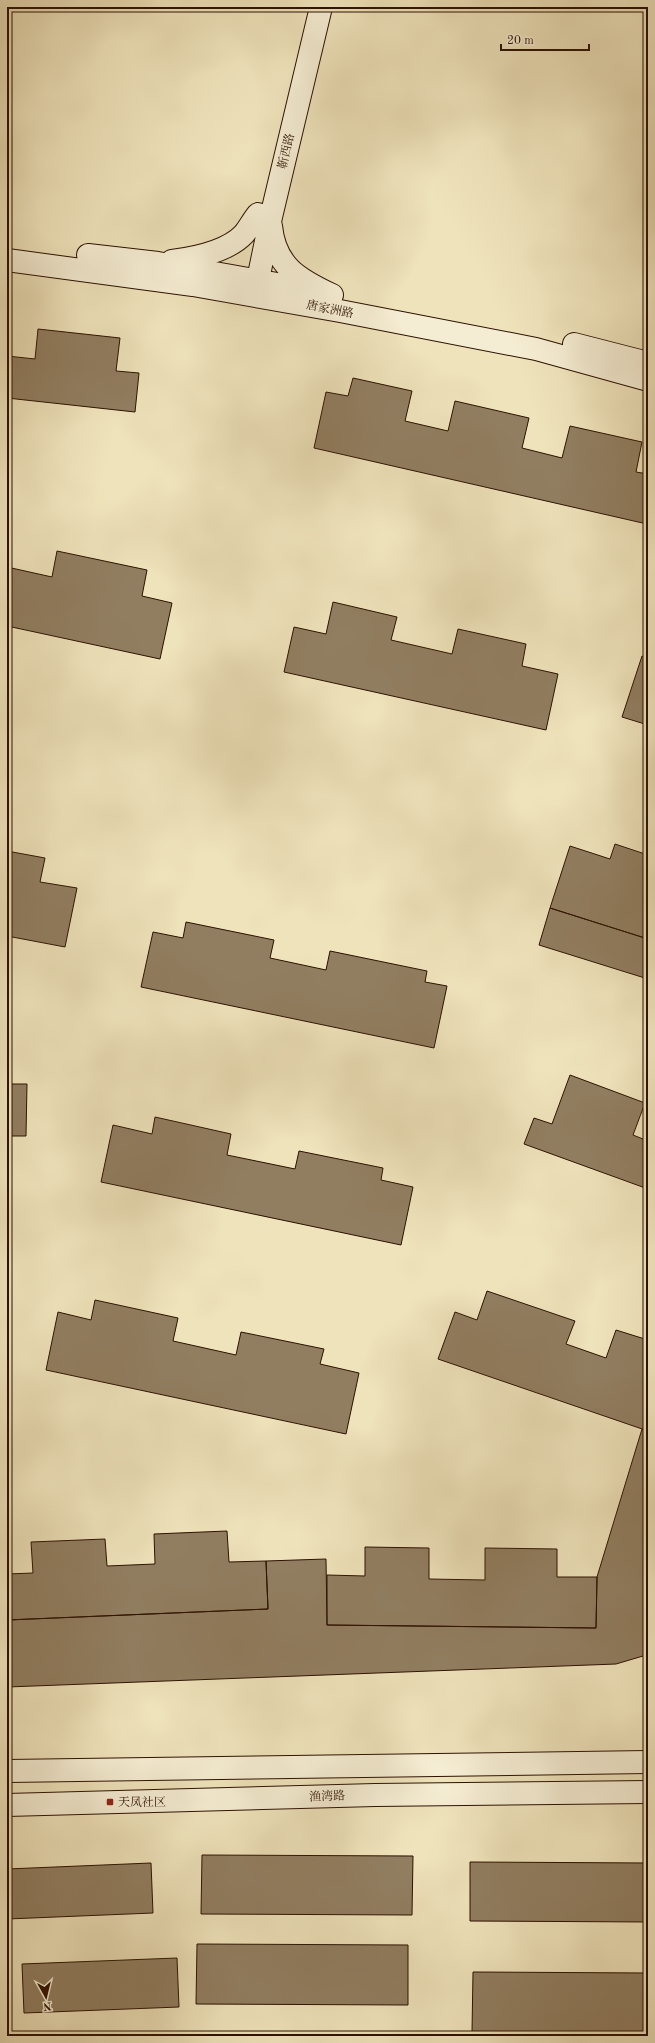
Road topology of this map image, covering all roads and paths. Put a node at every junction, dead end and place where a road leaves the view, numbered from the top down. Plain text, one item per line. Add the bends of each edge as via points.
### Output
1 (305, 7) edge
2 (321, 7) edge
3 (264, 216) junction
4 (7, 246) edge
5 (7, 260) edge
6 (158, 263) junction
7 (249, 286) junction
8 (332, 295) junction
9 (648, 363) edge
10 (648, 380) edge
11 (648, 1752) edge
12 (648, 1762) edge
13 (601, 1763) junction
14 (7, 1771) edge
15 (648, 1792) edge
16 (7, 1804) edge

1 - 3 street, 靳西路
2 - 3 street, 靳西路
3 - 6 street via 225,247 182,260
3 - 7 street, 靳西路
3 - 8 street via 283,264 304,282
4 - 6 street, 唐家洲路
5 - 7 street, 唐家洲路 via 185,284
6 - 7 street, 唐家洲路
7 - 8 street, 唐家洲路
7 - 10 street, 唐家洲路 via 536,348
8 - 9 street, 唐家洲路 via 537,334
11 - 13 street
12 - 13 street
13 - 14 street
15 - 16 street, 渔湾路 via 375,1795

